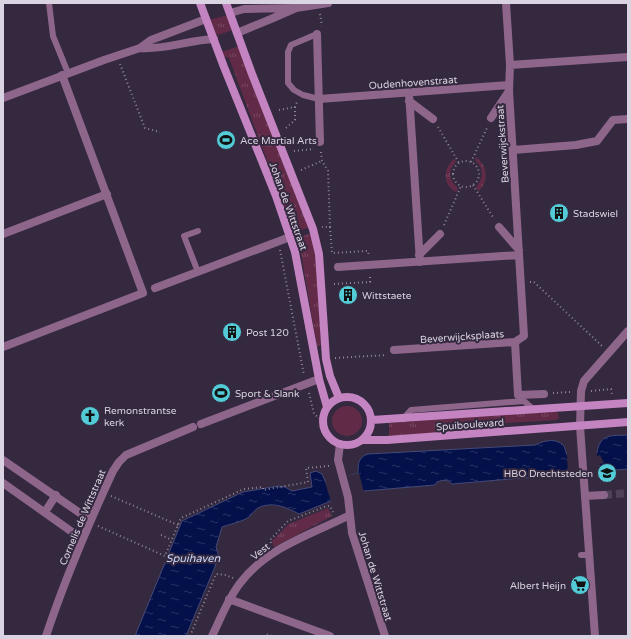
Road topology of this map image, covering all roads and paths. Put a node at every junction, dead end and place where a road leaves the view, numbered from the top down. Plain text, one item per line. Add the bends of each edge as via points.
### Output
1 (49, 3) edge
2 (200, 3) edge
3 (226, 3) edge
4 (328, 3) edge
5 (506, 3) edge
6 (315, 4) edge
7 (296, 8) junction
8 (230, 12) junction
9 (206, 19) junction
10 (237, 33) junction
11 (317, 34) junction
12 (214, 39) junction
13 (140, 48) junction
14 (117, 56) junction
15 (628, 57) edge
16 (510, 65) junction
17 (65, 74) junction
18 (509, 88) junction
19 (300, 94) junction
20 (409, 97) junction
21 (3, 98) edge
22 (319, 99) junction
23 (295, 107) junction
24 (279, 110) dead end
25 (491, 118) joint
26 (433, 119) joint
27 (628, 119) edge
28 (286, 128) dead end
29 (160, 132) dead end
30 (320, 145) junction
31 (513, 150) junction
32 (294, 151) dead end
33 (322, 161) junction
34 (471, 162) junction
35 (459, 163) junction
36 (301, 170) dead end
37 (472, 185) junction
38 (462, 186) junction
39 (107, 194) junction
40 (330, 227) junction
41 (499, 227) joint
42 (313, 229) junction
43 (198, 231) dead end
44 (3, 234) edge
45 (440, 234) joint
46 (290, 237) junction
47 (278, 241) junction
48 (519, 252) junction
49 (419, 259) junction
50 (369, 266) junction
51 (338, 267) dead end
52 (198, 272) junction
53 (520, 283) junction
54 (334, 284) dead end
55 (155, 288) dead end
56 (628, 331) edge
57 (515, 342) junction
58 (3, 348) edge
59 (394, 350) joint
60 (609, 352) junction
61 (326, 359) junction
62 (300, 361) dead end
63 (319, 379) junction
64 (544, 394) dead end
65 (339, 398) junction
66 (628, 403) edge
67 (580, 406) junction
68 (327, 407) junction
69 (372, 420) junction
70 (628, 422) edge
71 (580, 426) junction
72 (362, 440) junction
73 (340, 444) junction
74 (3, 460) edge
75 (339, 466) junction
76 (3, 483) edge
77 (103, 492) junction
78 (604, 495) tunnel mouth
79 (56, 496) junction
80 (585, 496) junction
81 (45, 512) junction
82 (350, 515) junction
83 (90, 521) junction
84 (336, 522) junction
85 (178, 525) junction
86 (161, 535) dead end
87 (82, 539) junction
88 (172, 540) junction
89 (274, 552) junction
90 (241, 582) junction
91 (229, 599) junction
92 (311, 633) edge
93 (46, 636) edge
94 (190, 636) edge
95 (212, 636) edge
96 (264, 636) edge
97 (272, 636) edge
98 (330, 636) edge
99 (385, 636) edge
100 (595, 636) edge

1 - 17 lane via 53,36
2 - 9 street, Johan de Wittstraat
3 - 8 street, Johan de Wittstraat
4 - 6 street
5 - 16 street, Beverwijckstraat
6 - 7 street
6 - 11 path via 322,29
7 - 8 street via 244,9
7 - 10 street
8 - 10 street, Johan de Wittstraat
9 - 12 street, Johan de Wittstraat
9 - 13 street via 151,40
10 - 42 street, Johan de Wittstraat
11 - 19 lane via 291,45 288,52 288,83
11 - 22 street
12 - 13 street via 155,49
12 - 46 street, Johan de Wittstraat
13 - 14 street
14 - 17 street
14 - 29 path via 145,128
15 - 16 street
16 - 18 street, Beverwijckstraat
17 - 21 street
17 - 39 street
18 - 20 street, Oudenhovenstraat
18 - 25 street
18 - 31 street, Beverwijckstraat
19 - 22 lane
19 - 23 path
20 - 22 street, Oudenhovenstraat
20 - 26 street
20 - 49 street
22 - 30 street
23 - 24 path
23 - 28 path via 295,120
25 - 34 path
26 - 35 path
27 - 31 street via 613,120 597,140 576,146
30 - 32 path
30 - 33 path
31 - 48 street, Beverwijckstraat
33 - 36 path
33 - 40 path via 328,171
34 - 35 path
34 - 37 path via 476,165 479,176
35 - 38 path via 453,174 456,182
37 - 38 path
37 - 41 path
38 - 45 path
39 - 44 street
39 - 58 street via 143,293
40 - 42 path, Johan de Wittstraat
40 - 50 path via 332,253 368,251
41 - 48 street
42 - 61 street, Johan de Wittstraat via 319,254
43 - 52 lane via 184,236
45 - 49 street
46 - 47 street
46 - 63 street, Johan de Wittstraat via 297,259
47 - 52 street
47 - 62 path
48 - 49 street
48 - 53 street, Beverwijckstraat
49 - 50 street
50 - 51 street
50 - 54 path via 370,282
52 - 55 street
53 - 57 street, Beverwijcksplaats via 524,336
53 - 60 path via 534,282
56 - 60 street
57 - 59 street, Beverwijcksplaats
57 - 64 street via 518,395
59 - 61 path via 391,355
60 - 67 street via 584,381
61 - 65 street, Johan de Wittstraat
63 - 68 street, Johan de Wittstraat
63 - 77 street, Cornelis de Wittstraat via 126,455 118,462
65 - 68 street
65 - 69 street via 351,397 361,401 369,409
66 - 67 street, Spuiboulevard
67 - 69 street, Spuiboulevard
67 - 71 street
68 - 73 street via 323,418 324,427 330,438
69 - 72 street via 369,431
70 - 71 street, Spuiboulevard
71 - 72 street, Spuiboulevard
71 - 80 street
72 - 73 street via 355,444
73 - 75 street
74 - 79 street
75 - 82 street, Johan de Wittstraat
75 - 85 path via 306,468 308,482 263,490 263,487 244,489 181,518
76 - 81 street
77 - 83 street, Cornelis de Wittstraat
77 - 85 path
78 - 80 street
79 - 81 street
79 - 83 street
80 - 100 street via 585,555
81 - 87 street
82 - 84 street, Vest
82 - 99 street, Johan de Wittstraat via 352,533
83 - 87 street, Cornelis de Wittstraat
83 - 88 path via 165,556
84 - 89 street, Vest
84 - 89 path via 330,506 288,521 270,540
85 - 88 path
86 - 88 path
87 - 93 street, Cornelis de Wittstraat
89 - 90 street, Vest
90 - 91 street, Vest
90 - 94 path via 226,575 216,574
91 - 92 street
91 - 95 street, Vest
92 - 98 street
96 - 97 path

